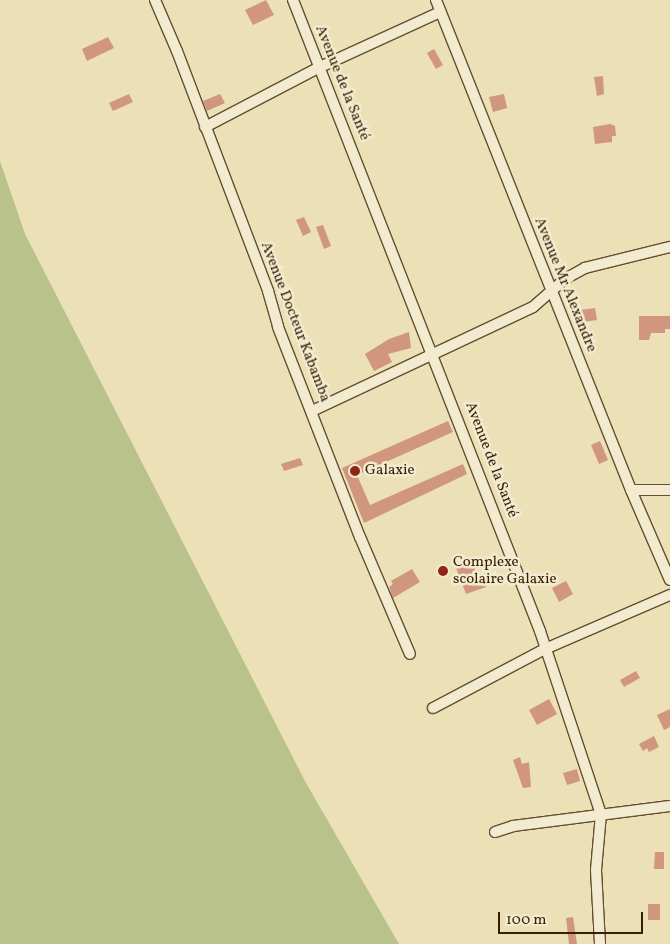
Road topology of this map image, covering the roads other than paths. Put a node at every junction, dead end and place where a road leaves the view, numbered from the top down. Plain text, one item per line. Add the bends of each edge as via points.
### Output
1 (155, 0) edge
2 (293, 0) edge
3 (436, 0) edge
4 (440, 12) junction
5 (320, 67) junction
6 (205, 126) junction
7 (670, 247) edge
8 (550, 291) junction
9 (434, 353) junction
10 (312, 411) junction
11 (631, 490) junction
12 (670, 490) edge
13 (670, 580) edge
14 (670, 596) edge
15 (545, 650) junction
16 (410, 654) dead end
17 (433, 708) dead end
18 (670, 806) edge
19 (601, 814) junction
20 (495, 832) dead end
21 (600, 944) edge

1 - 6 street, Avenue Docteur Kabamba
2 - 5 street, Avenue de la Santé
3 - 4 street, Avenue Mr Alexandre
4 - 5 street
4 - 8 street, Avenue Mr Alexandre
5 - 6 street
5 - 9 street, Avenue de la Santé
6 - 10 street, Avenue Docteur Kabamba via 268,291 278,328
7 - 8 street via 585,268
8 - 9 street via 533,307
8 - 11 street, Avenue Mr Alexandre
9 - 10 street
9 - 15 street, Avenue de la Santé
10 - 16 street, Avenue Docteur Kabamba via 360,537
11 - 12 street
11 - 13 street, Avenue Mr Alexandre
14 - 15 street
15 - 17 street
15 - 19 street, Avenue de la Santé
18 - 19 street
19 - 20 street via 513,826
19 - 21 street, Avenue de la Santé via 596,870

